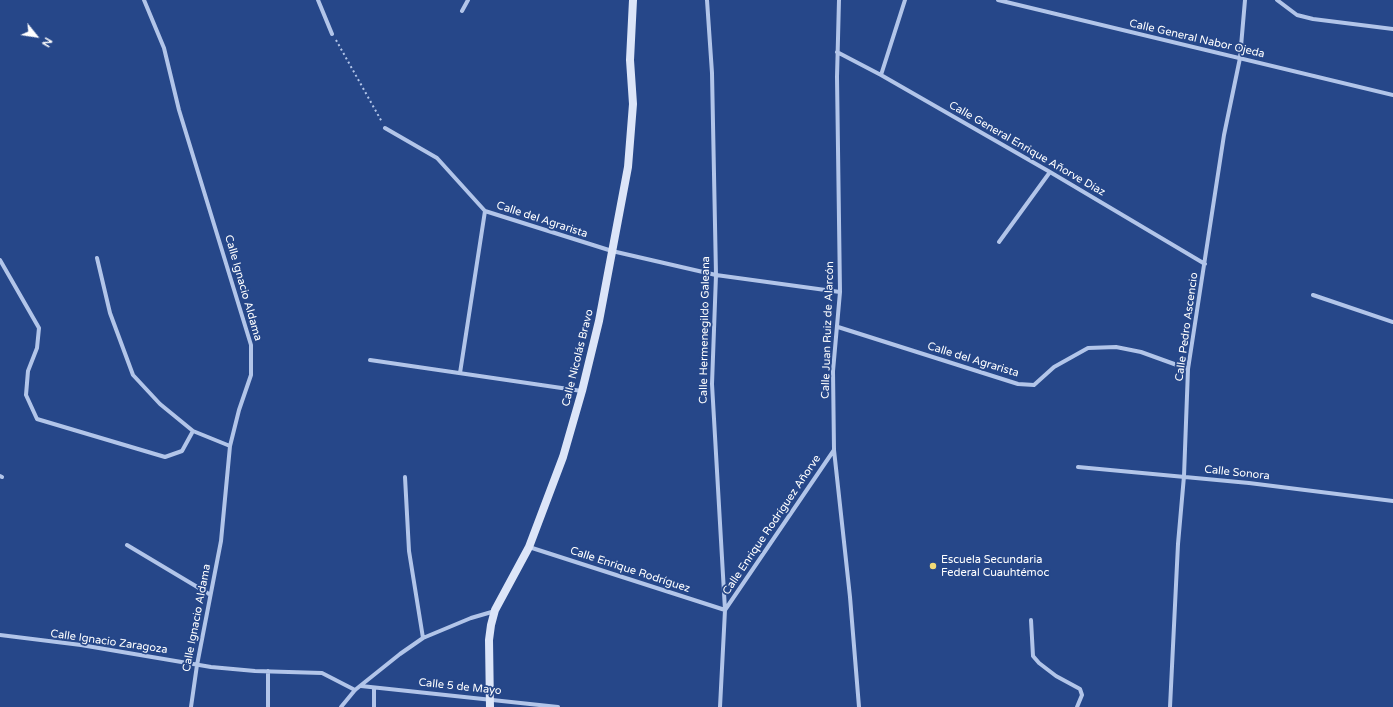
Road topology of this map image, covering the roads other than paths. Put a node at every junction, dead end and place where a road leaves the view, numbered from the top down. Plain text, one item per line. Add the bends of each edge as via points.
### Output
1 (144, 0) edge
2 (318, 0) edge
3 (468, 0) edge
4 (633, 0) edge
5 (707, 0) edge
6 (839, 0) edge
7 (905, 0) edge
8 (998, 0) edge
9 (1245, 0) edge
10 (1277, 0) edge
11 (1287, 0) edge
12 (1009, 2) edge
13 (1285, 5) junction
14 (462, 11) dead end
15 (1393, 29) edge
16 (332, 34) road end
17 (837, 52) junction
18 (1240, 58) junction
19 (881, 75) junction
20 (1393, 95) edge
21 (385, 128) road end
22 (1050, 172) junction
23 (485, 211) junction
24 (999, 242) dead end
25 (612, 251) junction
26 (98, 258) dead end
27 (0, 260) edge
28 (1205, 264) junction
29 (716, 275) junction
30 (840, 292) junction
31 (1313, 295) dead end
32 (1393, 322) edge
33 (838, 327) junction
34 (370, 360) dead end
35 (1188, 368) junction
36 (460, 373) junction
37 (582, 391) junction
38 (193, 431) junction
39 (230, 446) junction
40 (834, 450) junction
41 (1078, 467) dead end
42 (1184, 476) junction
43 (405, 477) dead end
44 (1393, 501) edge
45 (127, 546) dead end
46 (529, 547) junction
47 (209, 594) junction
48 (495, 610) junction
49 (725, 610) junction
50 (1031, 620) dead end
51 (0, 635) edge
52 (423, 638) junction
53 (196, 665) junction
54 (268, 671) junction
55 (361, 686) junction
56 (374, 688) junction
57 (355, 690) junction
58 (490, 703) edge
59 (191, 707) edge
60 (268, 707) edge
61 (341, 707) edge
62 (374, 707) edge
63 (558, 707) edge
64 (720, 707) edge
65 (859, 707) edge
66 (1077, 707) edge
67 (1170, 707) edge

1 - 39 street, Calle Ignacio Aldama via 164,48 179,110 251,345 251,374
2 - 16 street
3 - 14 street
4 - 25 street, Calle Nicolás Bravo via 630,60 632,104 628,160
5 - 29 street, Calle Hermenegildo Galeana via 712,73
6 - 17 street, Calle Juan Ruiz de Alarcón
7 - 19 street
8 - 12 street, Calle General Nabor Ojeda
9 - 18 street, Calle Pedro Ascencio
10 - 13 street
11 - 13 street
12 - 18 street, Calle General Nabor Ojeda
13 - 15 street via 1297,15 1313,19
17 - 19 street, Calle General Enrique Añorve Díaz
17 - 30 street, Calle Juan Ruiz de Alarcón
18 - 20 street, Calle General Nabor Ojeda
18 - 28 street, Calle Pedro Ascencio via 1224,135
19 - 22 street, Calle General Enrique Añorve Díaz
21 - 23 street, Calle del Agrarista via 437,158
22 - 24 street
22 - 28 street, Calle General Enrique Añorve Díaz
23 - 25 street, Calle del Agrarista
23 - 36 street
25 - 29 street, Calle del Agrarista
25 - 37 street, Calle Nicolás Bravo
26 - 38 street via 110,313 133,375 160,404
27 - 38 street via 39,328 37,348 28,371 26,395 37,419 165,457 182,451
28 - 35 street, Calle Pedro Ascencio
29 - 30 street, Calle del Agrarista
29 - 49 street, Calle Hermenegildo Galeana via 712,384
30 - 33 street, Calle Juan Ruiz de Alarcón
31 - 32 street
33 - 35 street, Calle del Agrarista via 1018,384 1034,385 1054,367 1088,348 1116,347 1141,352
33 - 40 street, Calle Juan Ruiz de Alarcón via 833,371
34 - 36 street
35 - 42 street, Calle Pedro Ascencio
36 - 37 street
37 - 46 street, Calle Nicolás Bravo via 563,457
38 - 39 street
39 - 47 street, Calle Ignacio Aldama via 221,541
40 - 49 street, Calle Enrique Rodríguez Añorve
40 - 65 street, Calle Juan Ruiz de Alarcón
41 - 42 street, Calle Sonora
42 - 44 street, Calle Sonora
42 - 67 street, Calle Pedro Ascencio
43 - 52 street via 409,551
45 - 47 street
46 - 48 street, Calle Nicolás Bravo
46 - 49 street, Calle Enrique Rodríguez
47 - 53 street, Calle Ignacio Aldama
48 - 52 street
48 - 58 street, Calle Nicolás Bravo via 489,640
49 - 64 street, Calle Hermenegildo Galeana
50 - 66 street via 1033,656 1039,664 1056,676 1080,689 1082,695
51 - 53 street, Calle Ignacio Zaragoza via 80,645
52 - 55 street
53 - 54 street, Calle Ignacio Zaragoza
53 - 59 street, Calle Ignacio Aldama
54 - 57 street, Calle Ignacio Zaragoza via 322,673
54 - 60 street
55 - 56 street, Calle 5 de Mayo
55 - 57 street
56 - 58 street, Calle 5 de Mayo
56 - 62 street
57 - 61 street
58 - 63 street, Calle 5 de Mayo

